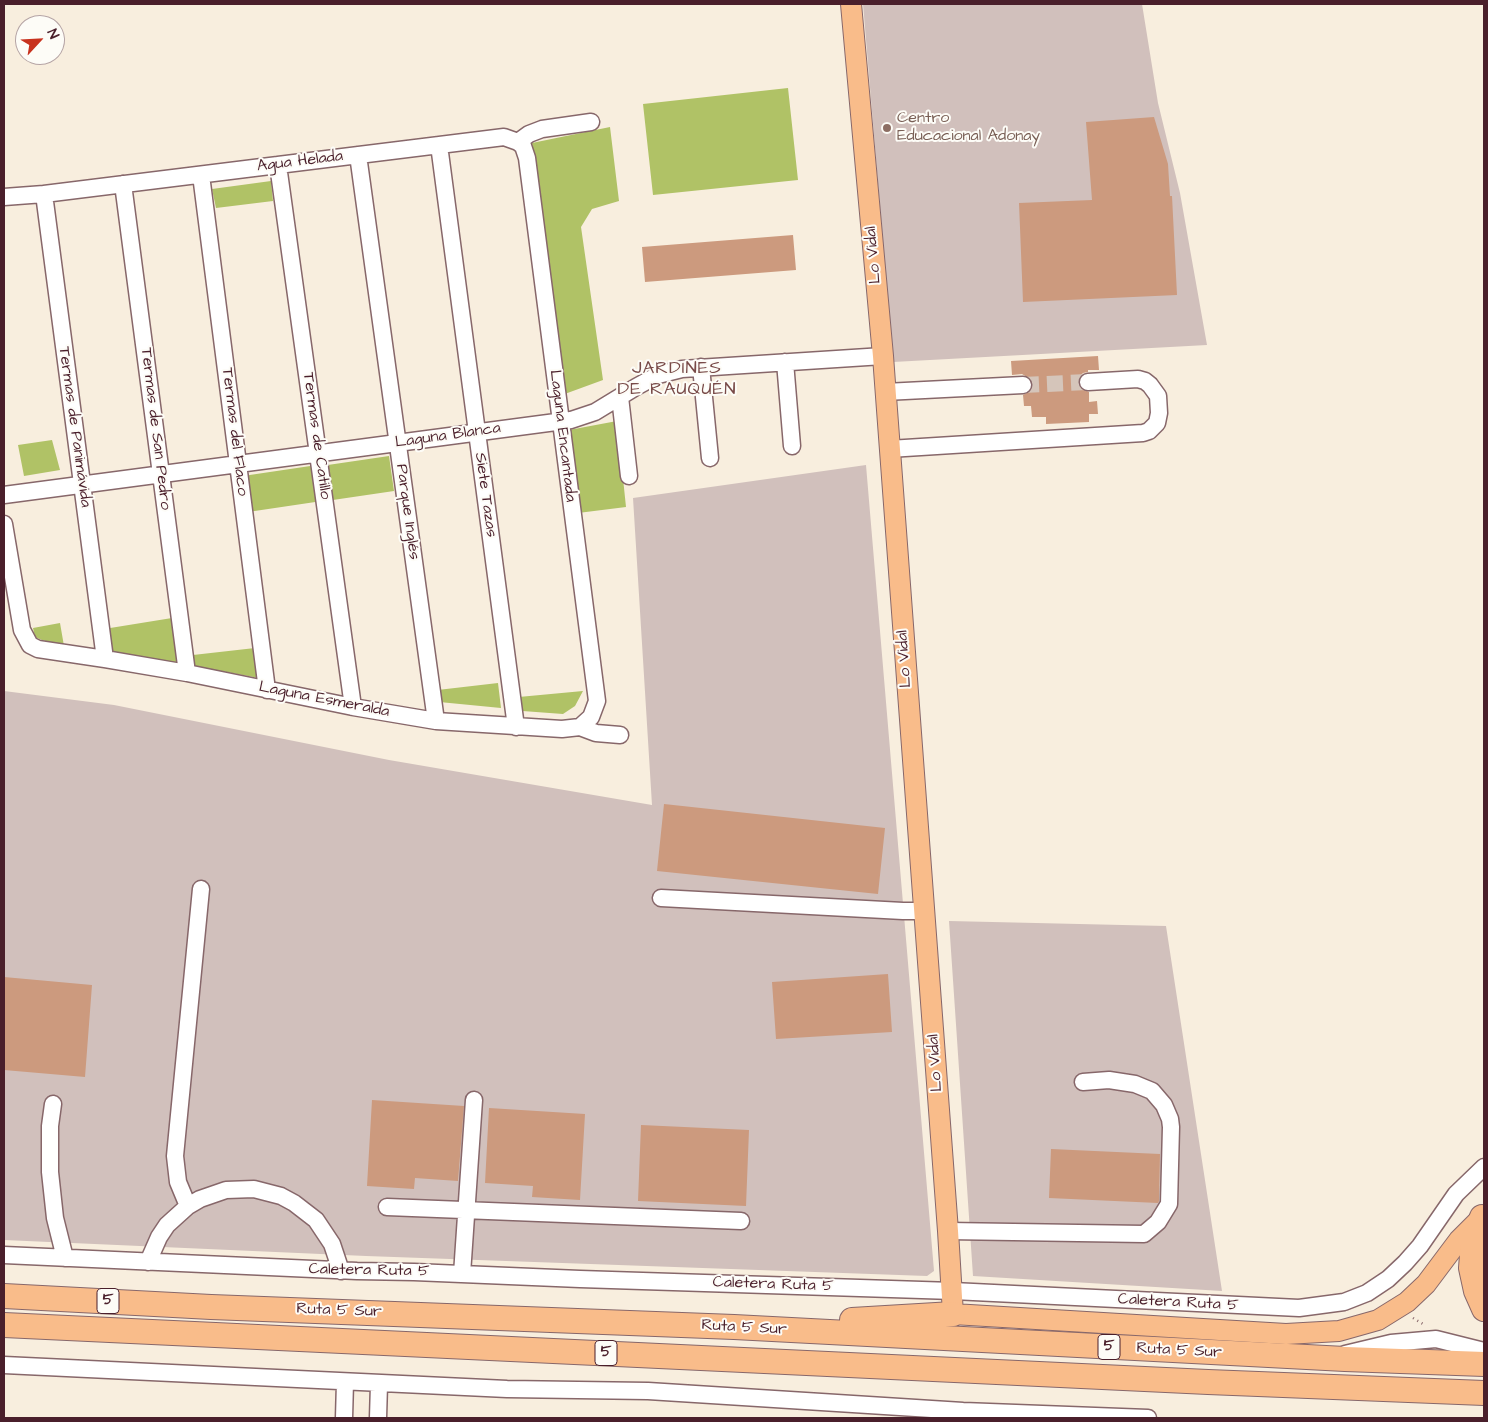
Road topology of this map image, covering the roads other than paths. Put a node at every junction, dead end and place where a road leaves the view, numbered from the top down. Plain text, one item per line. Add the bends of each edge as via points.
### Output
1 (851, 4) edge
2 (591, 122) dead end
3 (518, 142) junction
4 (439, 145) junction
5 (358, 155) junction
6 (278, 165) junction
7 (202, 175) junction
8 (124, 184) junction
9 (44, 194) junction
10 (4, 197) edge
11 (883, 356) junction
12 (785, 362) junction
13 (702, 366) junction
14 (1088, 382) tunnel mouth
15 (1023, 385) tunnel mouth
16 (885, 392) junction
17 (620, 397) junction
18 (560, 421) junction
19 (477, 432) junction
20 (398, 443) junction
21 (792, 446) dead end
22 (889, 449) junction
23 (318, 454) junction
24 (710, 458) dead end
25 (238, 464) junction
26 (161, 474) junction
27 (629, 476) dead end
28 (82, 485) junction
29 (4, 495) edge
30 (4, 524) edge
31 (105, 659) junction
32 (187, 673) junction
33 (267, 690) junction
34 (353, 707) junction
35 (436, 721) junction
36 (516, 727) junction
37 (580, 727) junction
38 (620, 735) dead end
39 (201, 889) dead end
40 (661, 898) dead end
41 (924, 911) junction
42 (1083, 1082) dead end
43 (474, 1100) dead end
44 (53, 1104) dead end
45 (1484, 1167) edge
46 (188, 1206) junction
47 (387, 1207) dead end
48 (466, 1210) junction
49 (1483, 1216) edge
50 (741, 1221) dead end
51 (948, 1231) junction
52 (4, 1255) edge
53 (65, 1258) junction
54 (148, 1262) junction
55 (341, 1271) junction
56 (462, 1274) junction
57 (953, 1291) junction
58 (4, 1296) edge
59 (1484, 1310) edge
60 (953, 1314) junction
61 (4, 1325) edge
62 (734, 1327) junction
63 (1484, 1350) edge
64 (1328, 1358) junction
65 (1484, 1364) edge
66 (4, 1365) edge
67 (345, 1382) junction
68 (379, 1384) junction
69 (1484, 1393) edge
70 (963, 1414) edge
71 (990, 1415) edge
72 (1012, 1415) edge
73 (344, 1418) edge
74 (378, 1418) edge
75 (1148, 1418) edge

1 - 11 main road, Lo Vidal
2 - 3 street via 542,129
3 - 4 street, Agua Helada via 504,137
3 - 18 street, Laguna Encantada via 527,158
4 - 5 street, Agua Helada
4 - 19 street, Siete Tazas
5 - 6 street, Agua Helada
5 - 20 street, Parque Inglés
6 - 7 street, Agua Helada
6 - 23 street, Termas de Catillo
7 - 8 street, Agua Helada
7 - 25 street, Termas del Flaco
8 - 9 street, Agua Helada
8 - 26 street, Termas de San Pedro
9 - 10 street, Agua Helada
9 - 28 street, Termas de Panimávida
11 - 12 street, Laguna Blanca
11 - 16 main road, Lo Vidal
12 - 13 street, Laguna Blanca
12 - 21 street
13 - 17 street, Laguna Blanca via 658,375
13 - 24 street
14 - 22 street via 1145,381 1158,396 1157,422 1143,433
15 - 16 street
16 - 22 main road, Lo Vidal
17 - 18 street, Laguna Blanca via 595,412
17 - 27 street
18 - 19 street, Laguna Blanca
18 - 37 street, Laguna Encantada via 597,701 591,717
19 - 20 street, Laguna Blanca
19 - 36 street, Siete Tazas
20 - 23 street, Laguna Blanca
20 - 35 street, Parque Inglés
22 - 41 main road, Lo Vidal
23 - 25 street, Laguna Blanca
23 - 34 street, Termas de Catillo
25 - 26 street, Laguna Blanca
25 - 33 street, Termas del Flaco
26 - 28 street, Laguna Blanca
26 - 32 street, Termas de San Pedro
28 - 29 street, Laguna Blanca
28 - 31 street, Termas de Panimávida
30 - 31 street, Laguna Esmeralda via 22,630 30,645 46,651
31 - 32 street, Laguna Esmeralda
32 - 33 street, Laguna Esmeralda
33 - 34 street, Laguna Esmeralda
34 - 35 street, Laguna Esmeralda
35 - 36 street, Laguna Esmeralda
36 - 37 street, Laguna Esmeralda
37 - 38 street, Laguna Esmeralda via 596,733
39 - 46 street via 175,1156 178,1182
40 - 41 street
41 - 51 main road, Lo Vidal
42 - 51 street via 1109,1080 1135,1084 1152,1091 1164,1104 1171,1128 1169,1204 1158,1222 1144,1234
43 - 48 street
44 - 53 street via 50,1172 55,1218
45 - 57 street, Caletera Ruta 5 via 1456,1194 1420,1246 1396,1272 1367,1293 1339,1303 1281,1308
46 - 54 street via 167,1225
46 - 55 street via 213,1194 233,1190 254,1189 282,1196 316,1220 332,1244
47 - 48 street
48 - 50 street
48 - 56 street
49 - 59 highway via 1473,1242 1471,1268
49 - 60 main road via 1407,1302 1378,1320 1340,1330 1286,1334
51 - 57 main road, Lo Vidal
52 - 53 street, Caletera Ruta 5
53 - 54 street, Caletera Ruta 5
54 - 55 street, Caletera Ruta 5
55 - 56 street, Caletera Ruta 5
56 - 57 street, Caletera Ruta 5
57 - 60 main road, Lo Vidal
58 - 62 highway, Ruta 5 Sur / 5
60 - 62 highway
61 - 69 highway, Ruta 5 Sur / 5
62 - 64 highway, Ruta 5 Sur / 5
63 - 64 street via 1436,1338 1368,1347
64 - 65 highway, Ruta 5 Sur / 5
66 - 67 street
67 - 68 street
67 - 73 street
68 - 70 street via 648,1391
68 - 74 street
70 - 71 street
71 - 72 street
72 - 75 street

